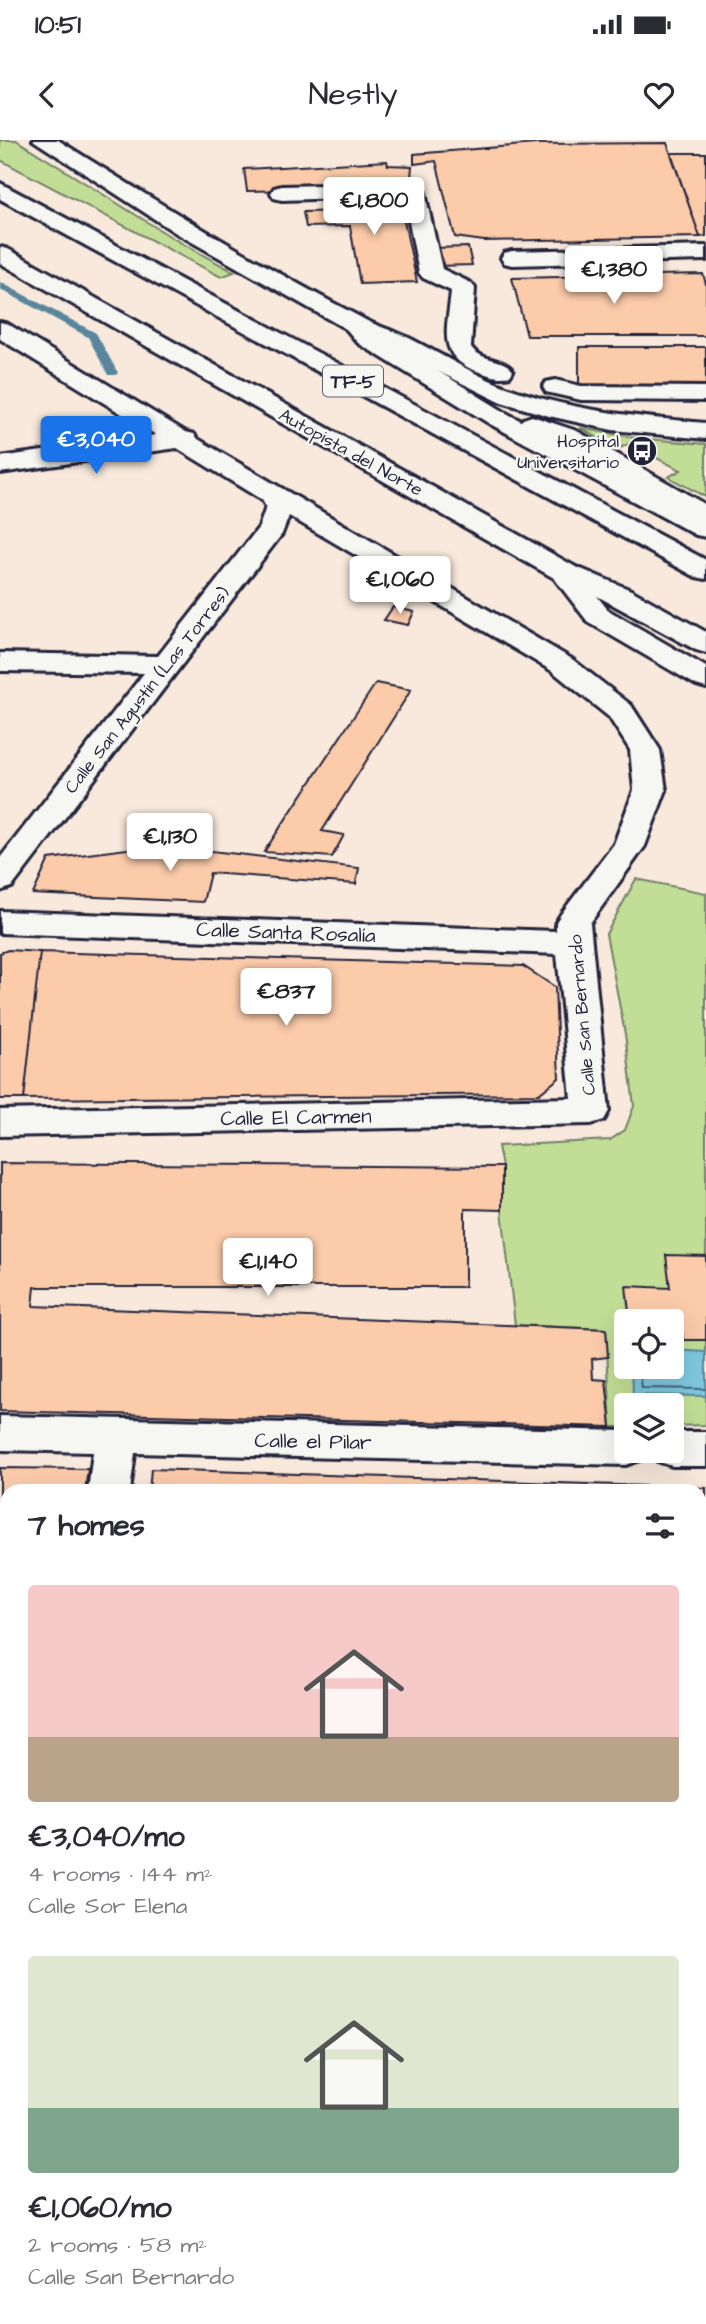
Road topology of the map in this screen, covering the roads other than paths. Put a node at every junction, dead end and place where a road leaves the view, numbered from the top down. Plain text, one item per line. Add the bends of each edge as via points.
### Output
1 (43, 140) edge
2 (0, 190) edge
3 (282, 193) dead end
4 (706, 253) edge
5 (0, 254) edge
6 (512, 258) dead end
7 (354, 324) junction
8 (0, 329) edge
9 (706, 394) edge
10 (499, 418) junction
11 (706, 431) edge
12 (185, 439) junction
13 (0, 465) edge
14 (272, 495) junction
15 (706, 520) edge
16 (706, 529) edge
17 (706, 571) edge
18 (564, 572) junction
19 (706, 644) edge
20 (0, 662) edge
21 (167, 665) junction
22 (706, 679) edge
23 (0, 880) edge
24 (0, 922) edge
25 (573, 943) junction
26 (591, 1111) joint
27 (0, 1123) edge
28 (0, 1433) edge
29 (117, 1437) junction
30 (614, 1448) edge
31 (684, 1449) edge
32 (706, 1449) edge
33 (110, 1484) edge

1 - 7 main road via 184,228
2 - 17 main road, TF-5
3 - 9 main road via 413,189 431,273 463,288 459,347 467,359 528,381 581,393
4 - 6 main road
5 - 18 main road, Autopista del Norte
7 - 10 main road via 367,338
7 - 11 main road via 507,396 612,422
8 - 12 main road, Calle San Bernardo
10 - 15 main road via 542,425 568,436
10 - 16 main road
12 - 13 main road
12 - 14 main road, Calle San Bernardo
14 - 21 main road, Calle San Agustín (Las Torres) via 279,507 272,528
14 - 25 main road, Calle San Bernardo via 562,665 620,711 645,750 650,790 629,846 573,922
18 - 19 main road, Autopista del Norte via 621,596
18 - 22 main road via 598,616
20 - 21 main road
21 - 23 main road, Calle San Agustín (Las Torres)
24 - 25 main road, Calle Santa Rosalía
25 - 26 main road, Calle San Bernardo
26 - 27 main road, Calle El Carmen
28 - 29 main road, Calle el Pilar
29 - 30 main road, Calle el Pilar
29 - 33 main road
31 - 32 main road

